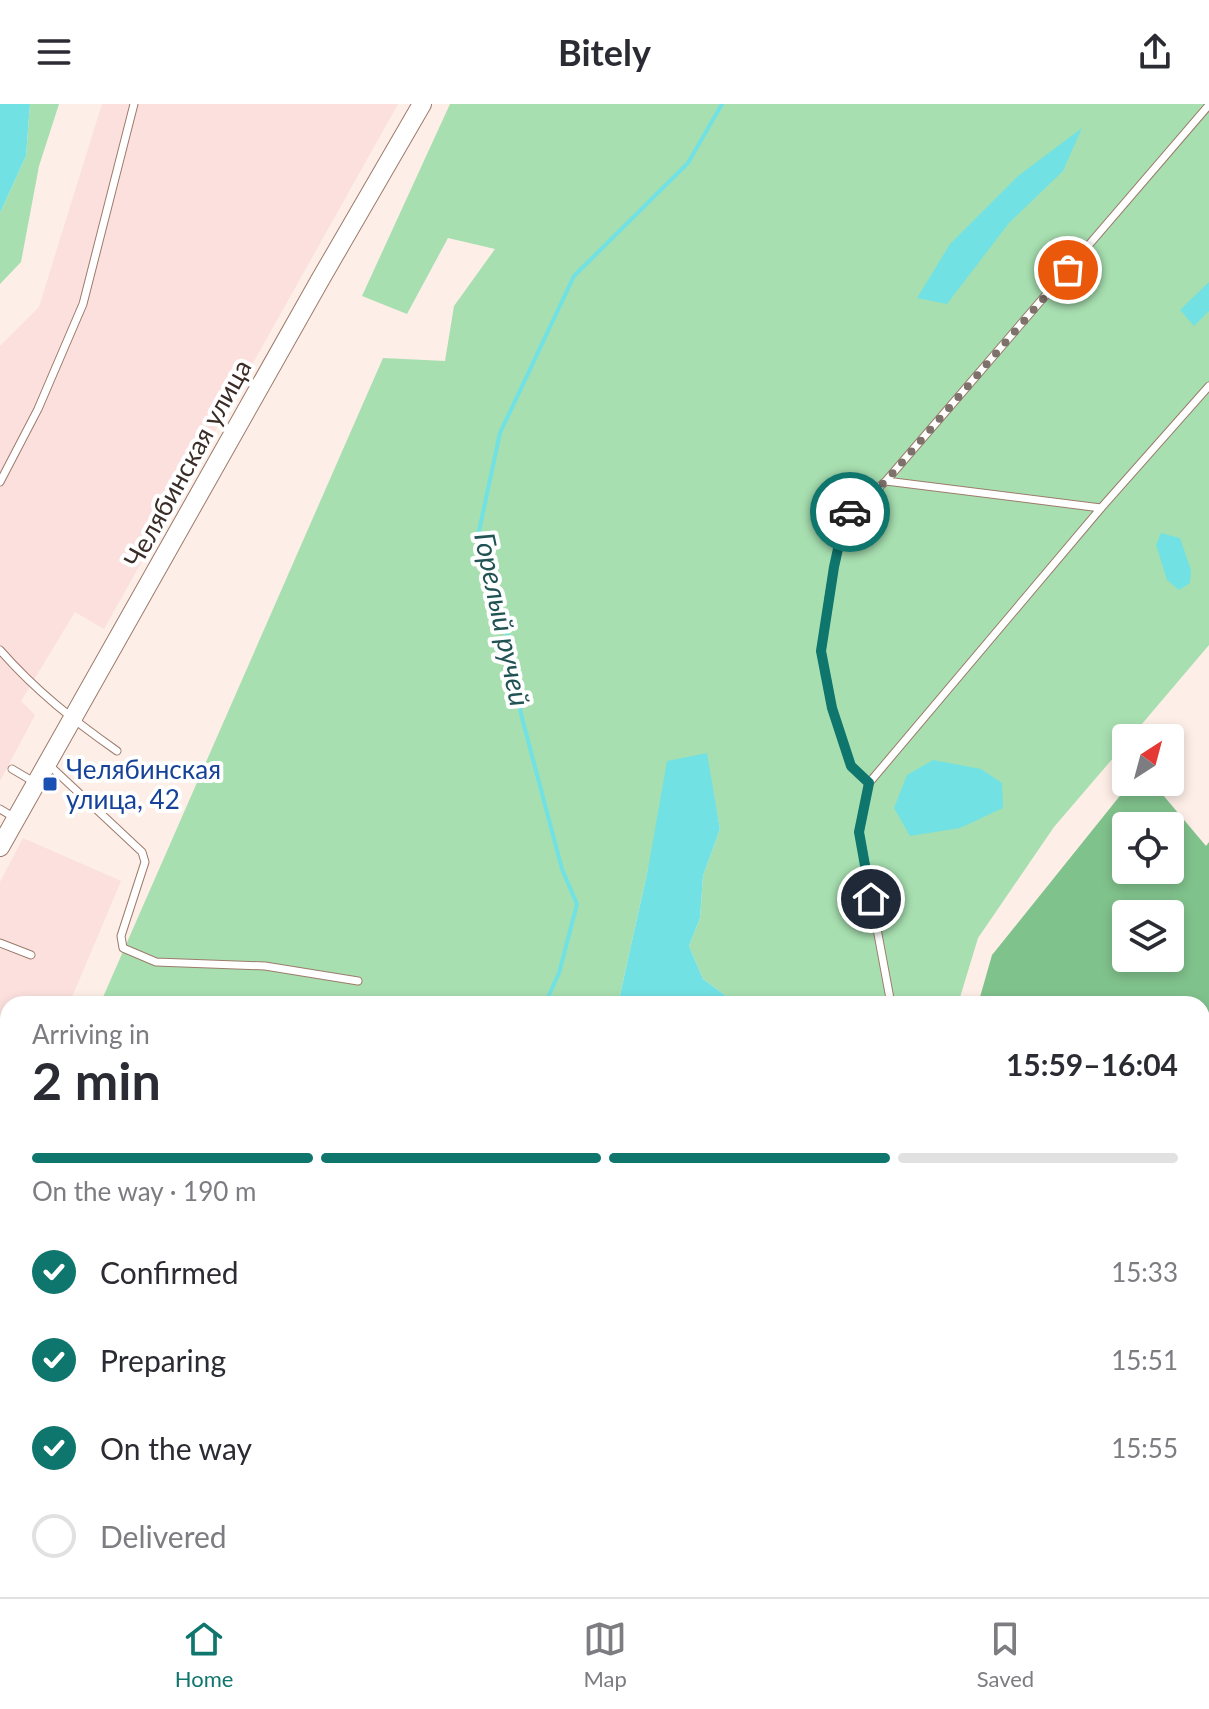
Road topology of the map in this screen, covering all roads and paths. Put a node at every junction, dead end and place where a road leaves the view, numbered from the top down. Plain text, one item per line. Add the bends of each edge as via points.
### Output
1 (134, 104) edge
2 (422, 104) edge
3 (1209, 105) edge
4 (1209, 386) edge
5 (886, 481) junction
6 (0, 482) edge
7 (1101, 508) junction
8 (0, 650) edge
9 (73, 720) junction
10 (117, 751) dead end
11 (48, 763) junction
12 (12, 769) dead end
13 (37, 783) junction
14 (869, 783) junction
15 (8, 814) edge
16 (0, 847) edge
17 (0, 943) edge
18 (31, 955) dead end
19 (358, 981) dead end
20 (890, 996) edge

1 - 6 lane via 83,304
2 - 9 street, Челябинская улица
3 - 5 lane
4 - 7 lane
5 - 7 lane
5 - 14 lane via 845,517 821,651 851,766
7 - 14 lane
8 - 9 lane
9 - 10 lane
9 - 11 street, Челябинская улица
11 - 13 street, Челябинская улица
11 - 19 lane via 142,852 145,862 121,936 123,948 156,962 265,966
12 - 13 lane
13 - 15 street, Челябинская улица
14 - 20 lane via 859,832
15 - 16 street, Челябинская улица
17 - 18 lane

